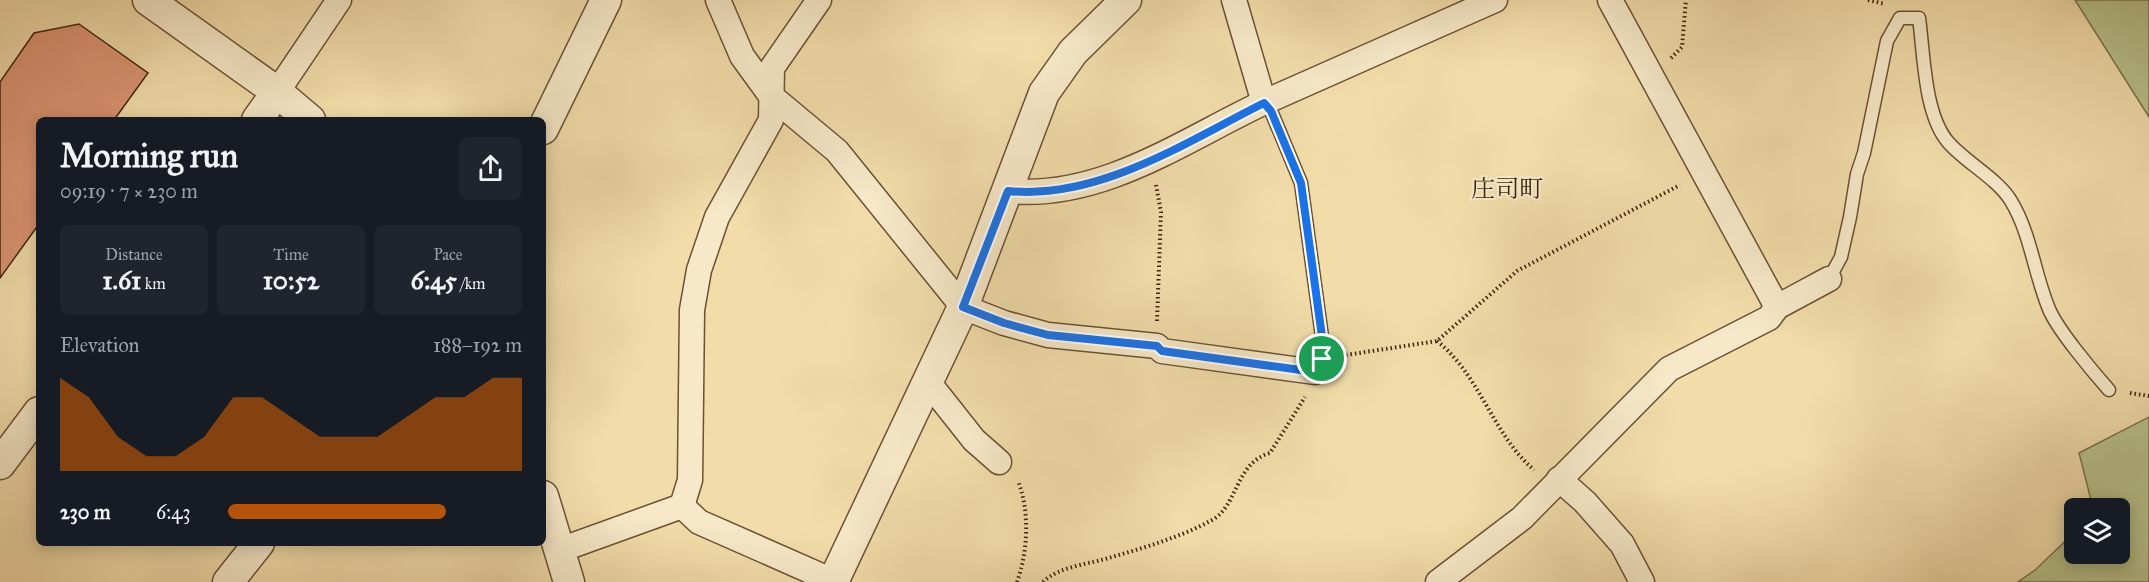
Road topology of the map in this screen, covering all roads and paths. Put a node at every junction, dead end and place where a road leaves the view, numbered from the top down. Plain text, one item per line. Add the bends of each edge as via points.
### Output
1 (148, 0) edge
2 (339, 0) edge
3 (606, 0) edge
4 (718, 0) edge
5 (819, 0) edge
6 (1126, 0) edge
7 (1234, 0) edge
8 (1495, 0) edge
9 (1610, 0) edge
10 (1686, 0) edge
11 (1651, 77) junction
12 (278, 92) junction
13 (771, 96) junction
14 (1264, 103) junction
15 (259, 117) edge
16 (307, 117) edge
17 (546, 123) edge
18 (1149, 160) junction
19 (1697, 164) junction
20 (1008, 191) junction
21 (1830, 279) joint
22 (963, 307) junction
23 (1777, 307) junction
24 (1437, 341) junction
25 (1157, 346) junction
26 (1318, 366) junction
27 (926, 384) junction
28 (2109, 390) dead end
29 (36, 416) edge
30 (999, 462) joint
31 (0, 464) edge
32 (1556, 483) junction
33 (546, 506) edge
34 (682, 506) junction
35 (257, 546) edge
36 (560, 550) junction
37 (228, 582) edge
38 (569, 582) edge
39 (833, 582) edge
40 (1017, 582) edge
41 (1043, 582) edge
42 (1438, 582) edge
43 (1642, 582) edge

1 - 12 street
2 - 12 street
3 - 17 street
4 - 13 street via 742,56
5 - 13 street via 772,68
6 - 20 street via 1073,52 1044,93
7 - 14 street
8 - 14 street
9 - 11 street
10 - 11 path via 1682,47
11 - 19 street
12 - 15 street
12 - 16 street
13 - 22 street via 837,151
13 - 34 street via 771,120 717,217 699,270 692,310 690,480
14 - 18 street
14 - 26 lane via 1301,183 1323,344
18 - 20 street via 1127,172 1070,186 1029,193
18 - 25 path via 1161,212
19 - 23 street
19 - 24 path via 1684,182 1517,271
20 - 22 street
21 - 23 street
21 - 28 lane via 1841,257 1851,217 1887,41 1900,18 1919,18 1925,69 1940,130 2010,199 2024,227 2050,310
22 - 25 street via 1048,335
22 - 27 street
23 - 32 street via 1769,318 1670,369
24 - 26 path
24 - 32 path via 1460,367 1517,456
25 - 26 street via 1162,351
26 - 41 path via 1309,390 1270,453 1251,463 1222,514 1185,534 1086,563
27 - 30 street via 974,440
27 - 39 street
29 - 31 street
30 - 40 path via 1016,475 1024,497 1025,560
32 - 42 street via 1522,518
32 - 43 street via 1586,502 1622,544
33 - 36 street
34 - 36 street
34 - 39 street via 699,522
35 - 37 street
36 - 38 street

